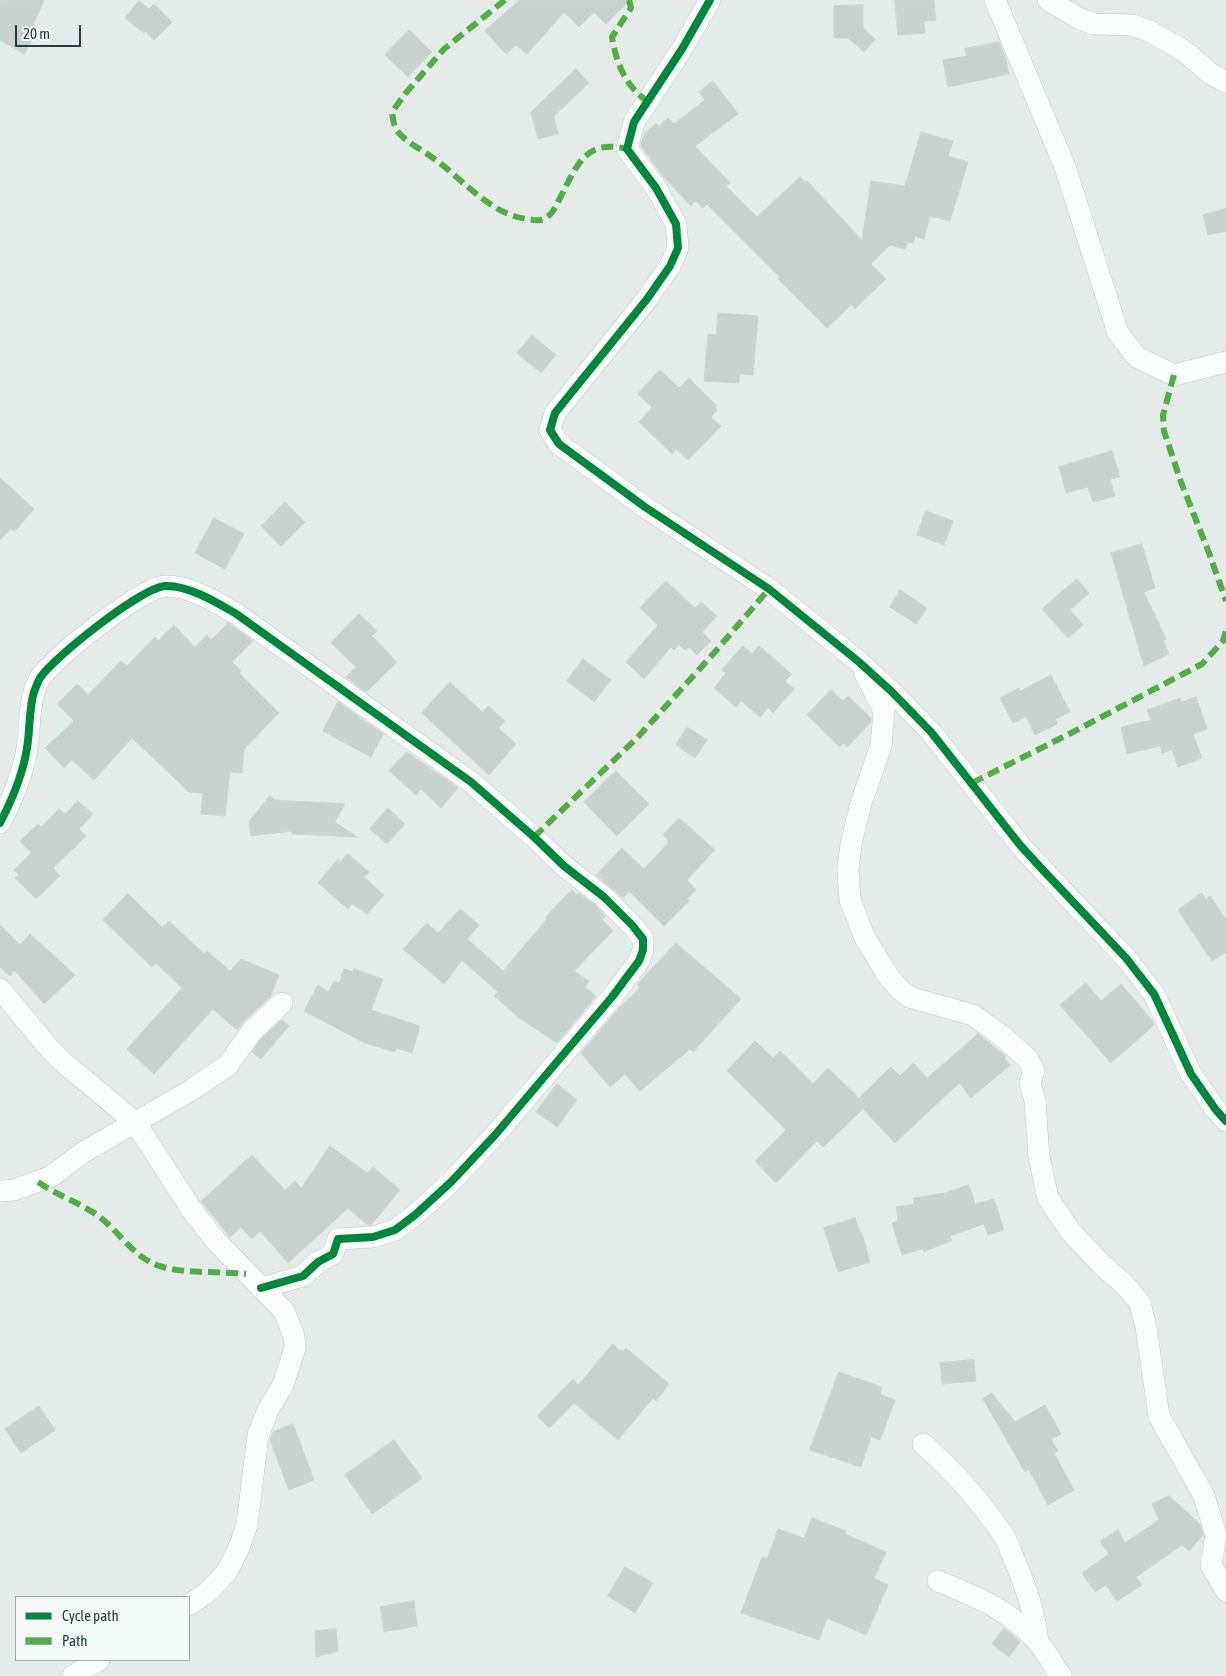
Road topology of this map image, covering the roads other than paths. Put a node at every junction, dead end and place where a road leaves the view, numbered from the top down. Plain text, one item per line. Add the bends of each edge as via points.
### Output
1 (710, 0) edge
2 (995, 0) edge
3 (1048, 0) edge
4 (1226, 82) edge
5 (1226, 362) edge
6 (859, 662) junction
7 (0, 823) edge
8 (0, 989) edge
9 (282, 1003) dead end
10 (1226, 1121) edge
11 (135, 1122) junction
12 (0, 1190) edge
13 (261, 1288) junction
14 (923, 1444) dead end
15 (938, 1581) dead end
16 (1226, 1591) edge
17 (190, 1604) edge
18 (1038, 1642) junction
19 (96, 1661) edge
20 (73, 1676) edge
21 (1061, 1676) edge

1 - 6 street via 682,50 634,122 627,149 672,216 678,248 648,299 555,413 550,430 559,444 645,507 768,589
2 - 5 street via 1065,167 1118,333 1137,357 1174,375
3 - 4 street via 1094,24 1132,25 1147,30 1183,50 1211,74
6 - 10 street via 931,732 1020,845 1126,958 1154,994 1191,1074
6 - 16 street via 884,711 881,746 861,803 848,870 850,900 865,938 900,990 912,998 973,1015 1027,1058 1034,1070 1030,1083 1048,1198 1071,1232 1140,1303 1160,1416 1204,1496 1216,1535 1212,1565
7 - 13 street via 21,773 34,693 40,677 119,609 158,587 179,588 213,600 235,613 471,782 564,866 604,897 643,939 639,961 612,997 495,1135 415,1215 395,1230 373,1237 338,1239 333,1254 303,1276
8 - 11 street via 64,1063
9 - 11 street via 252,1031 228,1065
11 - 12 street via 82,1153 52,1176 14,1190
11 - 13 street via 194,1213
13 - 17 street via 284,1311 295,1348 283,1385 258,1434 247,1525 238,1550 226,1573
14 - 18 street via 954,1473 1005,1538 1029,1597
15 - 18 street via 996,1606
18 - 21 street
19 - 20 street

